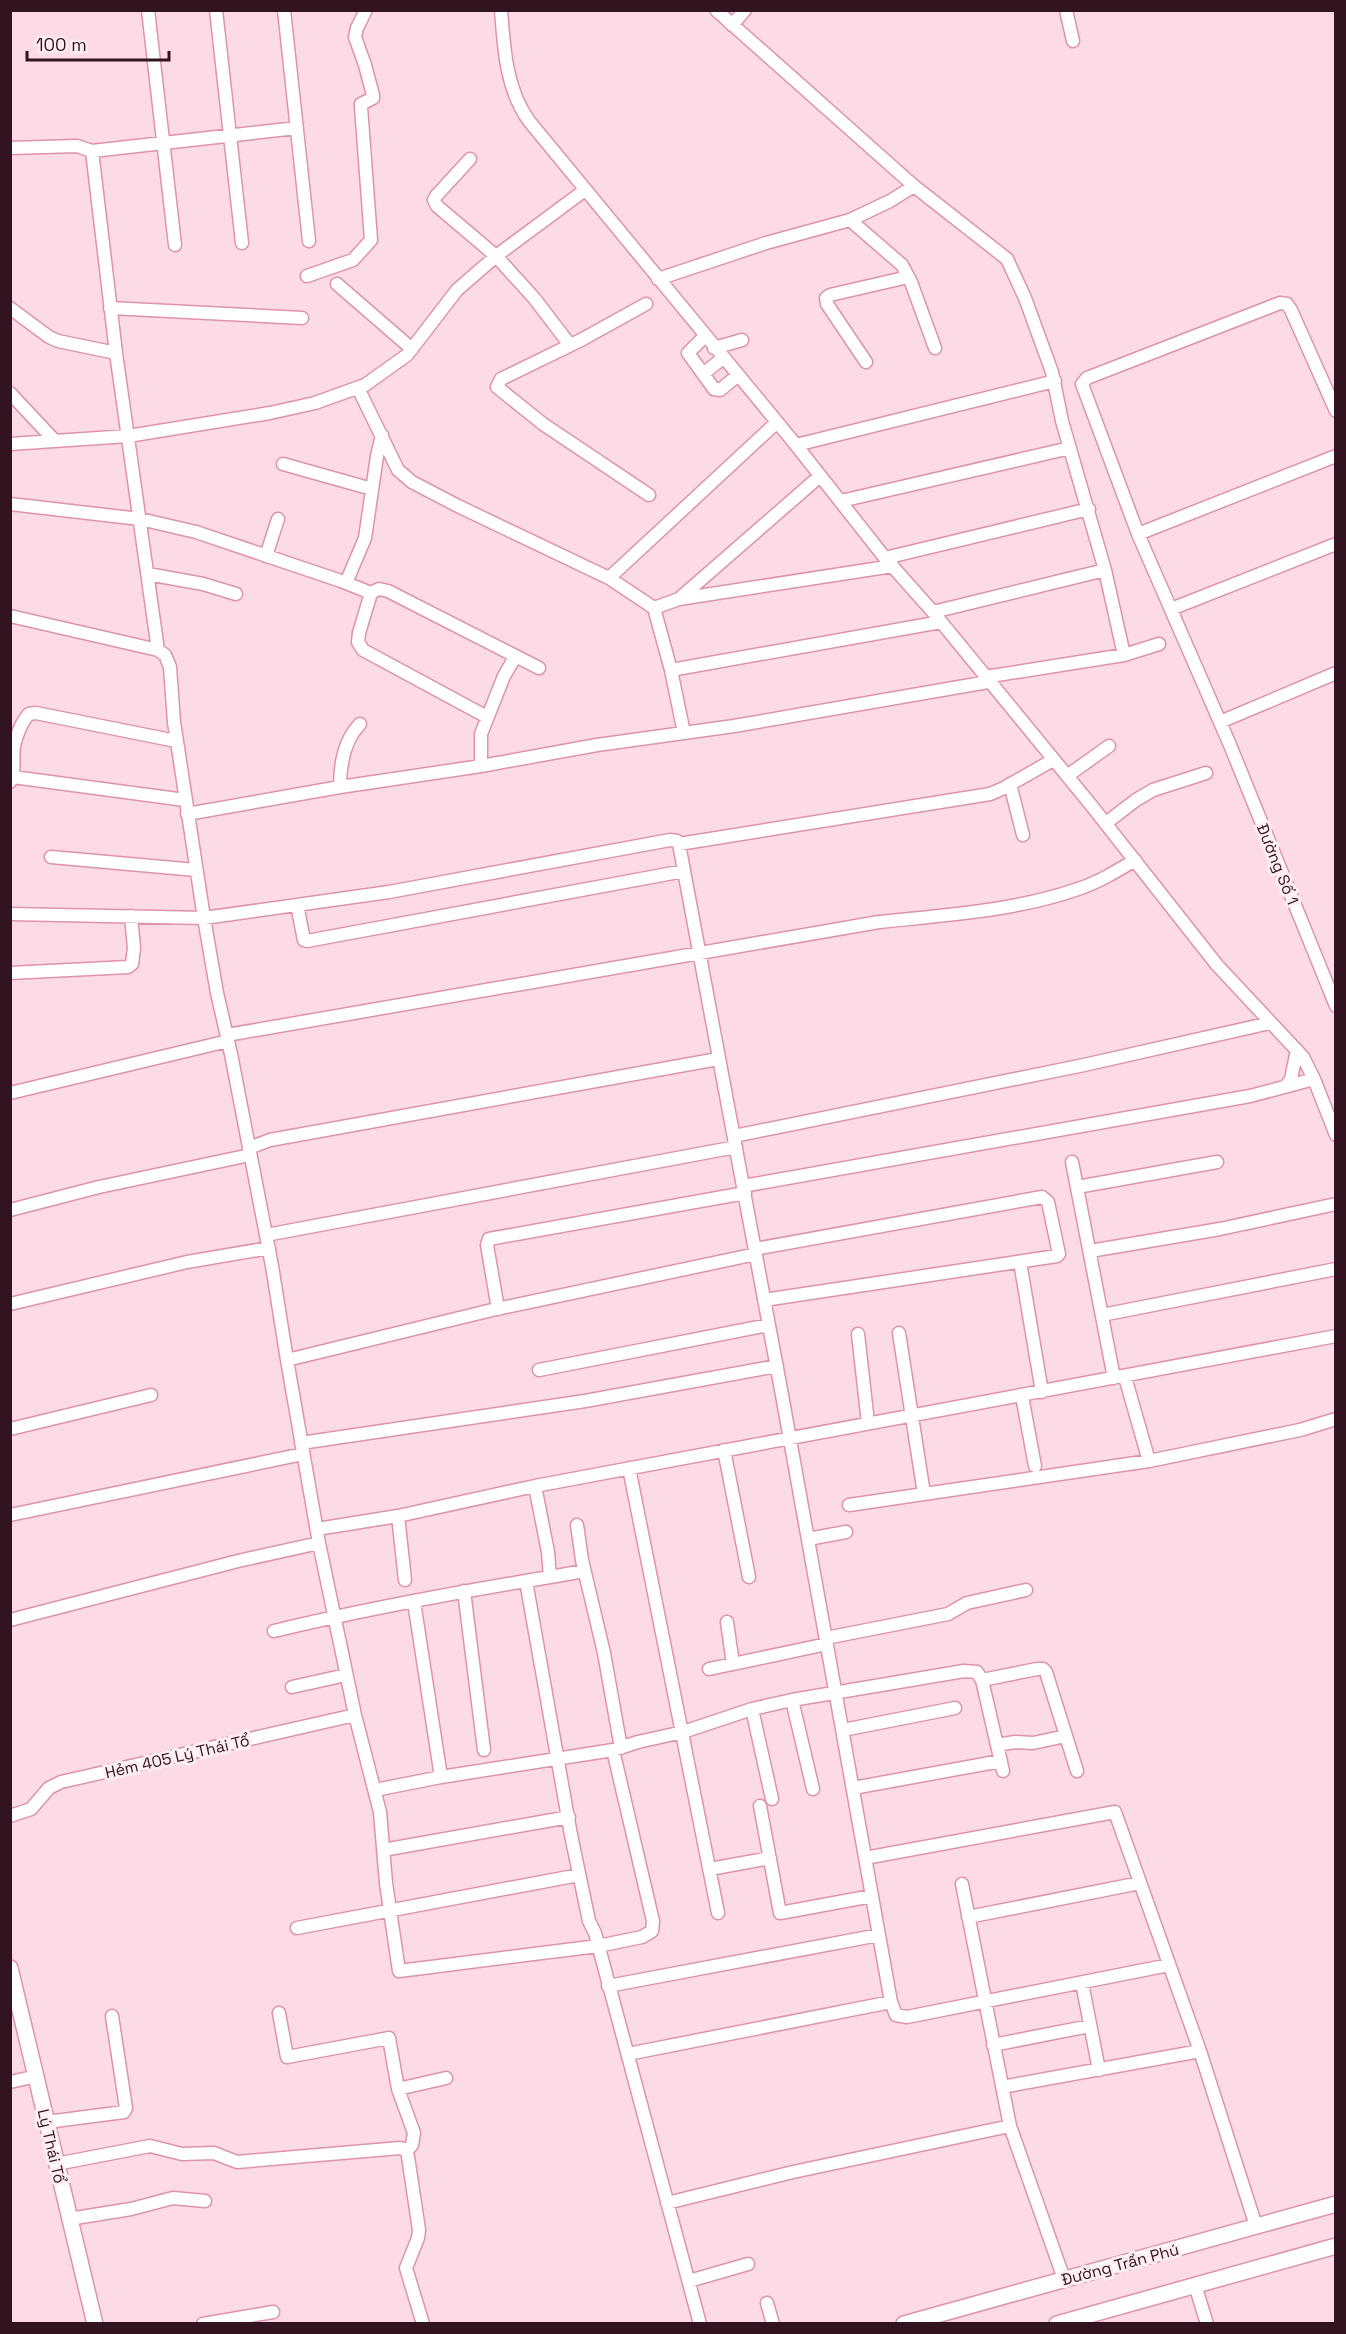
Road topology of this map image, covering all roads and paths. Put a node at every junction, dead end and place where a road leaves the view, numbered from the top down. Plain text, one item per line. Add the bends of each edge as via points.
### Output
1 (148, 10) edge
2 (216, 10) edge
3 (284, 10) edge
4 (366, 10) edge
5 (501, 10) edge
6 (716, 10) edge
7 (746, 10) edge
8 (1066, 10) edge
9 (732, 26) junction
10 (1072, 41) dead end
11 (297, 128) junction
12 (230, 136) junction
13 (163, 143) junction
14 (10, 147) edge
15 (92, 151) junction
16 (470, 159) dead end
17 (914, 186) junction
18 (585, 190) junction
19 (850, 220) junction
20 (309, 241) dead end
21 (242, 243) dead end
22 (175, 244) dead end
23 (496, 256) junction
24 (307, 276) dead end
25 (908, 277) junction
26 (658, 279) junction
27 (337, 284) dead end
28 (646, 304) dead end
29 (10, 308) edge
30 (110, 308) junction
31 (302, 318) dead end
32 (705, 336) junction
33 (742, 340) dead end
34 (570, 345) junction
35 (714, 348) junction
36 (935, 348) dead end
37 (412, 349) junction
38 (116, 353) junction
39 (723, 358) junction
40 (866, 362) dead end
41 (703, 374) junction
42 (737, 376) junction
43 (1055, 381) junction
44 (358, 388) junction
45 (10, 393) edge
46 (1335, 411) edge
47 (776, 423) junction
48 (382, 435) junction
49 (128, 436) junction
50 (55, 441) junction
51 (10, 444) edge
52 (795, 445) junction
53 (1070, 448) junction
54 (1335, 456) edge
55 (283, 464) dead end
56 (820, 476) junction
57 (372, 489) junction
58 (649, 495) dead end
59 (841, 501) junction
60 (10, 504) edge
61 (1089, 509) junction
62 (140, 519) junction
63 (278, 519) dead end
64 (1138, 534) junction
65 (1335, 544) edge
66 (266, 556) junction
67 (889, 562) junction
68 (1105, 570) junction
69 (148, 574) junction
70 (609, 578) junction
71 (346, 583) junction
72 (236, 594) dead end
73 (371, 594) junction
74 (679, 599) junction
75 (654, 608) junction
76 (1171, 609) junction
77 (933, 612) junction
78 (10, 616) edge
79 (941, 622) junction
80 (1159, 644) dead end
81 (158, 650) junction
82 (1124, 655) junction
83 (515, 657) junction
84 (539, 668) dead end
85 (671, 670) junction
86 (1335, 674) edge
87 (986, 680) junction
88 (487, 717) junction
89 (1220, 722) junction
90 (360, 724) dead end
91 (684, 733) junction
92 (176, 741) junction
93 (12, 743) edge
94 (1109, 746) dead end
95 (1053, 760) junction
96 (482, 766) junction
97 (1206, 773) dead end
98 (1067, 776) junction
99 (12, 779) edge
100 (1010, 784) junction
101 (340, 786) junction
102 (185, 800) junction
103 (187, 814) junction
104 (1106, 823) junction
105 (1023, 835) dead end
106 (679, 844) junction
107 (51, 857) dead end
108 (1135, 860) junction
109 (196, 870) junction
110 (684, 871) junction
111 (297, 905) junction
112 (10, 914) edge
113 (131, 916) junction
114 (204, 918) junction
115 (699, 954) junction
116 (10, 973) edge
117 (1335, 1006) edge
118 (1270, 1023) junction
119 (227, 1038) junction
120 (1297, 1050) junction
121 (718, 1059) junction
122 (1314, 1079) junction
123 (1286, 1086) junction
124 (10, 1093) edge
125 (1335, 1135) edge
126 (735, 1141) junction
127 (249, 1151) junction
128 (1072, 1162) dead end
129 (1217, 1162) dead end
130 (1077, 1187) junction
131 (744, 1190) junction
132 (1335, 1204) edge
133 (10, 1210) edge
134 (267, 1241) junction
135 (1089, 1251) junction
136 (755, 1252) junction
137 (1020, 1262) junction
138 (1335, 1269) edge
139 (764, 1300) junction
140 (10, 1304) edge
141 (498, 1309) junction
142 (1102, 1315) junction
143 (769, 1325) junction
144 (899, 1332) dead end
145 (858, 1334) dead end
146 (1335, 1336) edge
147 (286, 1359) junction
148 (777, 1366) junction
149 (539, 1370) dead end
150 (1120, 1377) junction
151 (1042, 1392) junction
152 (151, 1395) dead end
153 (1022, 1396) junction
154 (911, 1416) junction
155 (1335, 1419) edge
156 (868, 1423) junction
157 (10, 1429) edge
158 (789, 1437) junction
159 (302, 1449) junction
160 (724, 1450) junction
161 (1149, 1461) junction
162 (1035, 1466) dead end
163 (629, 1468) junction
164 (535, 1486) junction
165 (924, 1494) junction
166 (849, 1505) dead end
167 (10, 1515) edge
168 (398, 1516) junction
169 (577, 1525) dead end
170 (317, 1529) junction
171 (846, 1532) dead end
172 (808, 1539) junction
173 (320, 1543) junction
174 (584, 1571) junction
175 (550, 1577) junction
176 (749, 1577) dead end
177 (405, 1580) dead end
178 (526, 1581) junction
179 (1026, 1590) dead end
180 (464, 1591) junction
181 (414, 1602) junction
182 (334, 1616) junction
183 (10, 1620) edge
184 (727, 1622) dead end
185 (274, 1631) dead end
186 (826, 1641) junction
187 (734, 1664) junction
188 (709, 1669) dead end
189 (346, 1675) junction
190 (982, 1680) junction
191 (292, 1687) dead end
192 (836, 1692) junction
193 (792, 1700) junction
194 (955, 1708) dead end
195 (752, 1709) junction
196 (355, 1715) junction
197 (843, 1730) junction
198 (683, 1732) junction
199 (1066, 1736) junction
200 (997, 1746) junction
201 (617, 1749) junction
202 (484, 1750) dead end
203 (558, 1759) junction
204 (1077, 1771) dead end
205 (441, 1777) junction
206 (853, 1788) junction
207 (813, 1789) dead end
208 (375, 1791) junction
209 (772, 1799) dead end
210 (760, 1806) dead end
211 (10, 1816) edge
212 (569, 1817) junction
213 (383, 1850) junction
214 (770, 1858) junction
215 (865, 1858) junction
216 (710, 1869) junction
217 (579, 1875) junction
218 (1140, 1883) junction
219 (962, 1884) dead end
220 (872, 1896) junction
221 (389, 1909) junction
222 (718, 1913) dead end
223 (969, 1917) junction
224 (297, 1928) dead end
225 (879, 1935) junction
226 (598, 1946) junction
227 (1169, 1965) junction
228 (10, 1968) edge
229 (1082, 1983) junction
230 (608, 1986) junction
231 (891, 2002) junction
232 (985, 2002) junction
233 (279, 2013) dead end
234 (112, 2016) dead end
235 (1090, 2026) junction
236 (993, 2045) junction
237 (1200, 2051) junction
238 (628, 2054) junction
239 (1099, 2070) junction
240 (37, 2076) junction
241 (446, 2078) dead end
242 (10, 2082) edge
243 (1002, 2087) junction
244 (399, 2089) junction
245 (47, 2122) junction
246 (1010, 2126) junction
247 (407, 2150) junction
248 (56, 2164) junction
249 (205, 2201) dead end
250 (667, 2203) junction
251 (1335, 2204) edge
252 (69, 2219) junction
253 (1256, 2226) junction
254 (1335, 2247) edge
255 (748, 2264) dead end
256 (1064, 2279) junction
257 (689, 2281) junction
258 (1195, 2286) junction
259 (767, 2303) dead end
260 (273, 2312) dead end
261 (951, 2317) edge
262 (1095, 2318) edge
263 (94, 2324) edge
264 (203, 2324) edge
265 (423, 2324) edge
266 (700, 2324) edge
267 (773, 2324) edge
268 (904, 2324) edge
269 (1057, 2324) edge
270 (1208, 2324) edge

1 - 13 street
2 - 12 street
3 - 11 street
4 - 24 street via 355,37 373,95 361,104 371,240 353,260
5 - 18 street via 506,61 518,104
6 - 9 street
7 - 9 street
8 - 10 street
9 - 17 street
11 - 12 street
11 - 20 street
12 - 13 street
12 - 21 street
13 - 15 street
13 - 22 street
14 - 15 street via 77,146
15 - 30 street
16 - 23 street via 434,200
17 - 19 street
17 - 43 street via 1007,259
18 - 23 street
18 - 26 street
19 - 25 street via 902,266
19 - 26 street
23 - 34 street
23 - 37 street via 457,290
25 - 36 street
25 - 40 street via 826,298
26 - 32 street
27 - 37 street
28 - 34 street
29 - 38 street via 58,342
30 - 31 street
30 - 38 street
32 - 35 street
32 - 41 street via 688,353
33 - 35 street
34 - 58 street via 501,379 497,387 543,424
35 - 39 street
37 - 44 street
38 - 49 street
39 - 41 street
39 - 42 street
41 - 42 street via 717,390
42 - 47 street
43 - 52 street
43 - 53 street
44 - 48 street
44 - 49 street via 270,413
45 - 50 street
46 - 64 street, Đường Số 1 via 1287,304 1273,305 1087,378 1083,390
47 - 52 street
47 - 70 street
48 - 57 street
48 - 70 street via 398,470 412,482
49 - 50 street
49 - 62 street
50 - 51 street
52 - 56 street
53 - 59 street
53 - 61 street
54 - 64 street
55 - 57 street
56 - 59 street
56 - 74 street
57 - 71 street via 365,538
59 - 67 street
60 - 62 street
61 - 67 street
61 - 68 street
62 - 66 street via 196,532
62 - 69 street
63 - 66 street
64 - 76 street, Đường Số 1
65 - 76 street
66 - 71 street
67 - 74 street
67 - 77 street
68 - 77 street
68 - 82 street
69 - 72 street
69 - 81 street
70 - 75 street
71 - 73 street
73 - 83 street via 379,589 388,591
73 - 88 street via 359,633 358,642 363,650
74 - 75 street
75 - 85 street
76 - 89 street, Đường Số 1
77 - 79 street
78 - 81 street
79 - 85 street
79 - 87 street
80 - 82 street
81 - 92 street via 165,654 170,667
82 - 87 street
83 - 84 street
83 - 88 street
85 - 91 street
86 - 89 street
87 - 91 street
87 - 95 street
88 - 96 street via 481,734
89 - 117 street, Đường Số 1
90 - 101 street via 352,732 342,758
91 - 96 street
92 - 93 street via 36,713 25,718
92 - 102 street
93 - 99 street
94 - 98 street
95 - 98 street
95 - 100 street
96 - 101 street
97 - 104 street via 1153,790
98 - 104 street
99 - 102 street
100 - 105 street
100 - 106 street via 990,794
101 - 103 street
102 - 103 street
103 - 109 street
104 - 108 street
106 - 110 street
106 - 111 street via 670,840
107 - 109 street
108 - 115 street via 1092,884 1049,898 879,922
108 - 118 street via 1217,965
109 - 114 street
110 - 111 street via 307,941
110 - 115 street
111 - 114 street
112 - 113 street
113 - 114 street
113 - 116 street via 134,948 128,967
114 - 119 street
115 - 119 street
115 - 121 street
118 - 120 street
118 - 126 street
119 - 124 street
119 - 127 street
120 - 122 street
120 - 123 street
121 - 126 street
121 - 127 street via 270,1140
122 - 123 street
122 - 125 street
123 - 131 street
126 - 131 street
126 - 134 street
127 - 133 street
127 - 134 street
128 - 130 street
129 - 130 street
130 - 135 street
131 - 136 street
131 - 141 street via 489,1239
132 - 135 street
134 - 140 street
134 - 147 street
135 - 142 street
136 - 137 street via 1044,1197 1059,1254
136 - 139 street
136 - 141 street
137 - 139 street
137 - 151 street
138 - 142 street
139 - 143 street
141 - 147 street
142 - 150 street
143 - 148 street
143 - 149 street
144 - 154 street
145 - 156 street
146 - 150 street
147 - 159 street
148 - 158 street
148 - 159 street
150 - 151 street
150 - 161 street
151 - 153 street
152 - 157 street
153 - 154 street
153 - 162 street
154 - 156 street
154 - 165 street
155 - 161 street via 1300,1430
156 - 158 street
158 - 160 street
158 - 172 street
159 - 167 street
159 - 170 street
160 - 163 street
160 - 176 street
161 - 165 street
163 - 164 street
163 - 198 street
164 - 168 street
164 - 175 street
165 - 166 street
168 - 170 street
168 - 177 street
169 - 174 street
170 - 173 street
171 - 172 street
172 - 186 street
173 - 182 street
173 - 183 street
174 - 175 street
174 - 201 street via 604,1653
175 - 178 street
178 - 180 street
178 - 203 street
179 - 186 street via 967,1603 948,1614
180 - 181 street
180 - 202 street
181 - 182 street
181 - 205 street
182 - 185 street
182 - 189 street
184 - 187 street
186 - 187 street
186 - 192 street
187 - 188 street
189 - 191 street
189 - 196 street
190 - 192 street via 977,1672 964,1671
190 - 199 street via 1043,1669
190 - 200 street
192 - 193 street
192 - 197 street
193 - 195 street
193 - 207 street
194 - 197 street
195 - 198 street
195 - 209 street
196 - 208 street
196 - 211 street, Hẻm 405 Lý Thái Tổ via 61,1782 49,1788 31,1809
197 - 206 street
198 - 201 street
198 - 216 street
199 - 200 street
199 - 204 street
200 - 206 street via 1002,1766
201 - 203 street
201 - 226 street via 653,1921 652,1931 642,1937
203 - 205 street
203 - 212 street
205 - 208 street
206 - 215 street
208 - 213 street
210 - 214 street
212 - 213 street
212 - 217 street
213 - 221 street
214 - 216 street
214 - 220 street via 780,1913
215 - 218 street via 1115,1812
215 - 220 street
216 - 222 street
217 - 221 street
217 - 226 street
218 - 223 street
218 - 227 street
219 - 223 street
220 - 225 street
221 - 224 street
221 - 226 street via 399,1971
223 - 232 street
225 - 230 street
225 - 231 street
226 - 230 street
227 - 229 street
227 - 237 street
228 - 240 main road, Lý Thái Tổ
229 - 232 street
229 - 235 street
230 - 238 street
231 - 232 street via 896,2015 902,2017
231 - 238 street
232 - 236 street
233 - 244 street via 287,2057 389,2038
234 - 245 street via 124,2112
235 - 236 street
235 - 239 street
236 - 243 street
237 - 239 street
237 - 253 street
238 - 250 street
239 - 243 street
240 - 242 street
240 - 245 main road, Lý Thái Tổ
241 - 244 street
243 - 246 street
244 - 247 street via 414,2133
245 - 248 main road, Lý Thái Tổ
246 - 250 street
246 - 256 street
247 - 248 street via 237,2162 214,2153 182,2154 150,2146
247 - 265 street via 419,2230 406,2268
248 - 252 main road, Lý Thái Tổ
249 - 252 street via 173,2198
250 - 257 street
251 - 253 main road, Đường Trần Phú
252 - 263 main road, Lý Thái Tổ
253 - 256 main road, Đường Trần Phú
254 - 258 main road
255 - 257 street
256 - 261 main road, Đường Trần Phú
257 - 266 street
258 - 262 main road
258 - 270 street
259 - 267 street
260 - 264 street
261 - 268 main road, Đường Trần Phú
262 - 269 main road

